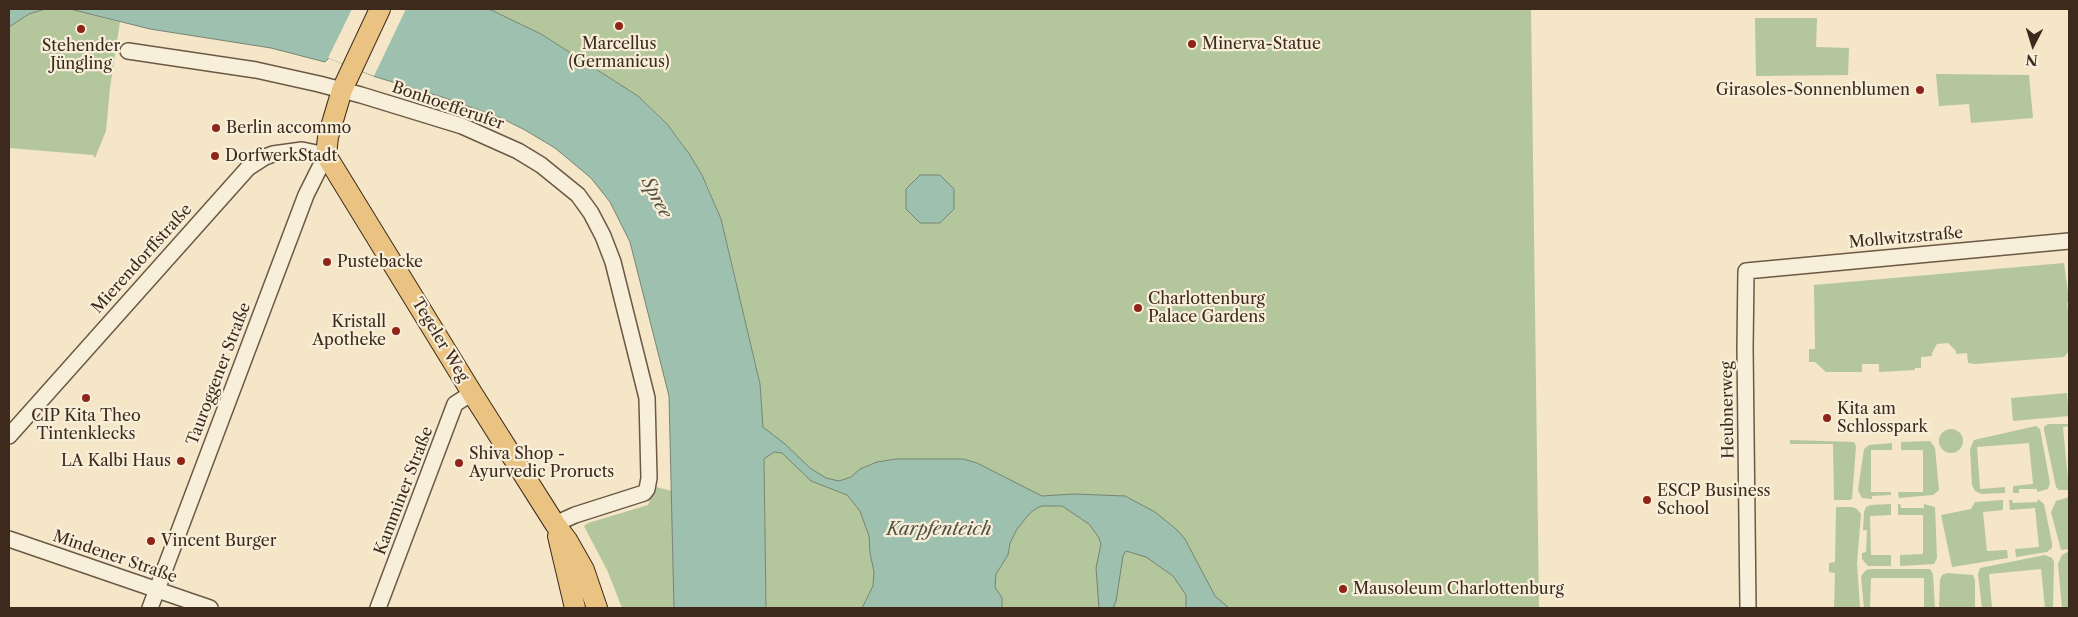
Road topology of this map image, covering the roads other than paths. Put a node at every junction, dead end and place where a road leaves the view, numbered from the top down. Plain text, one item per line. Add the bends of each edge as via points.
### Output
1 (380, 9) edge
2 (128, 51) dead end
3 (342, 90) junction
4 (326, 154) junction
5 (2069, 241) edge
6 (1746, 270) joint
7 (472, 393) junction
8 (9, 436) edge
9 (555, 524) junction
10 (9, 539) edge
11 (157, 589) junction
12 (150, 608) edge
13 (210, 608) edge
14 (378, 608) edge
15 (575, 608) edge
16 (597, 608) edge
17 (1748, 608) edge

1 - 3 main road
2 - 3 street, Bonhoefferufer via 256,70
3 - 4 main road
3 - 9 street, Bonhoefferufer via 462,126 518,151 578,195 603,236 613,262 647,398 649,478 644,493
4 - 7 main road, Tegeler Weg
4 - 8 street, Mierendorffstraße via 302,150 273,154 248,168
4 - 11 street, Tauroggener Straße via 306,195
5 - 6 street, Mollwitzstraße
6 - 17 street, Heubnerweg
7 - 9 main road, Tegeler Weg
7 - 14 street, Kamminer Straße via 455,404
9 - 15 main road, Tegeler Weg
9 - 16 main road, Tegeler Weg via 584,570
10 - 11 street, Mindener Straße
11 - 12 street, Tauroggener Straße
11 - 13 street, Mindener Straße

